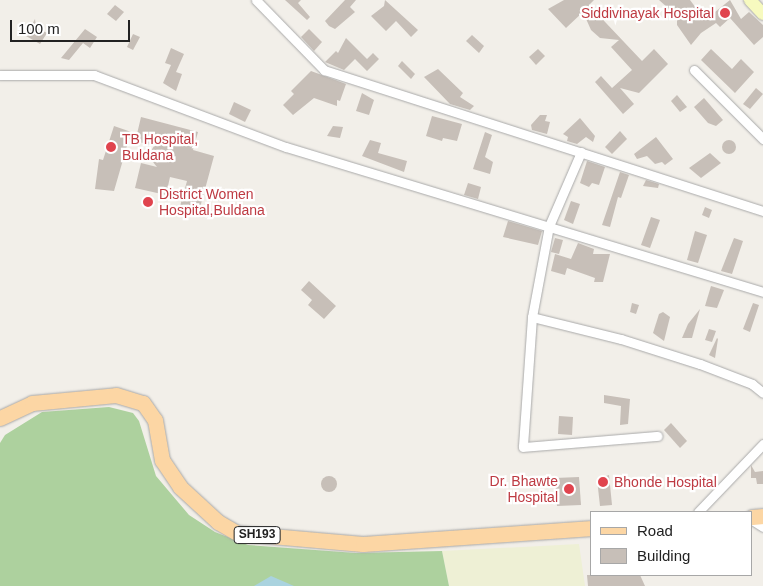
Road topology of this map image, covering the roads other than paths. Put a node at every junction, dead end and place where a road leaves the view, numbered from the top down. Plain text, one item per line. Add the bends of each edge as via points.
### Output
1 (256, 0) edge
2 (750, 0) edge
3 (763, 14) edge
4 (694, 70) dead end
5 (0, 75) edge
6 (763, 139) edge
7 (581, 152) junction
8 (763, 211) edge
9 (549, 226) junction
10 (763, 292) edge
11 (532, 317) junction
12 (763, 393) edge
13 (0, 418) edge
14 (658, 436) dead end
15 (763, 444) edge
16 (699, 511) edge
17 (590, 528) edge

1 - 7 street via 324,70
2 - 3 street
4 - 6 street
5 - 9 street via 94,75 286,147
7 - 8 street
7 - 9 street
9 - 10 street
9 - 11 street
11 - 12 street via 621,339 700,364 752,384
11 - 14 street via 523,447
13 - 17 main road, SH193 via 32,403 116,394 142,403 155,420 162,460 180,487 218,522 237,533 363,544
15 - 16 street

